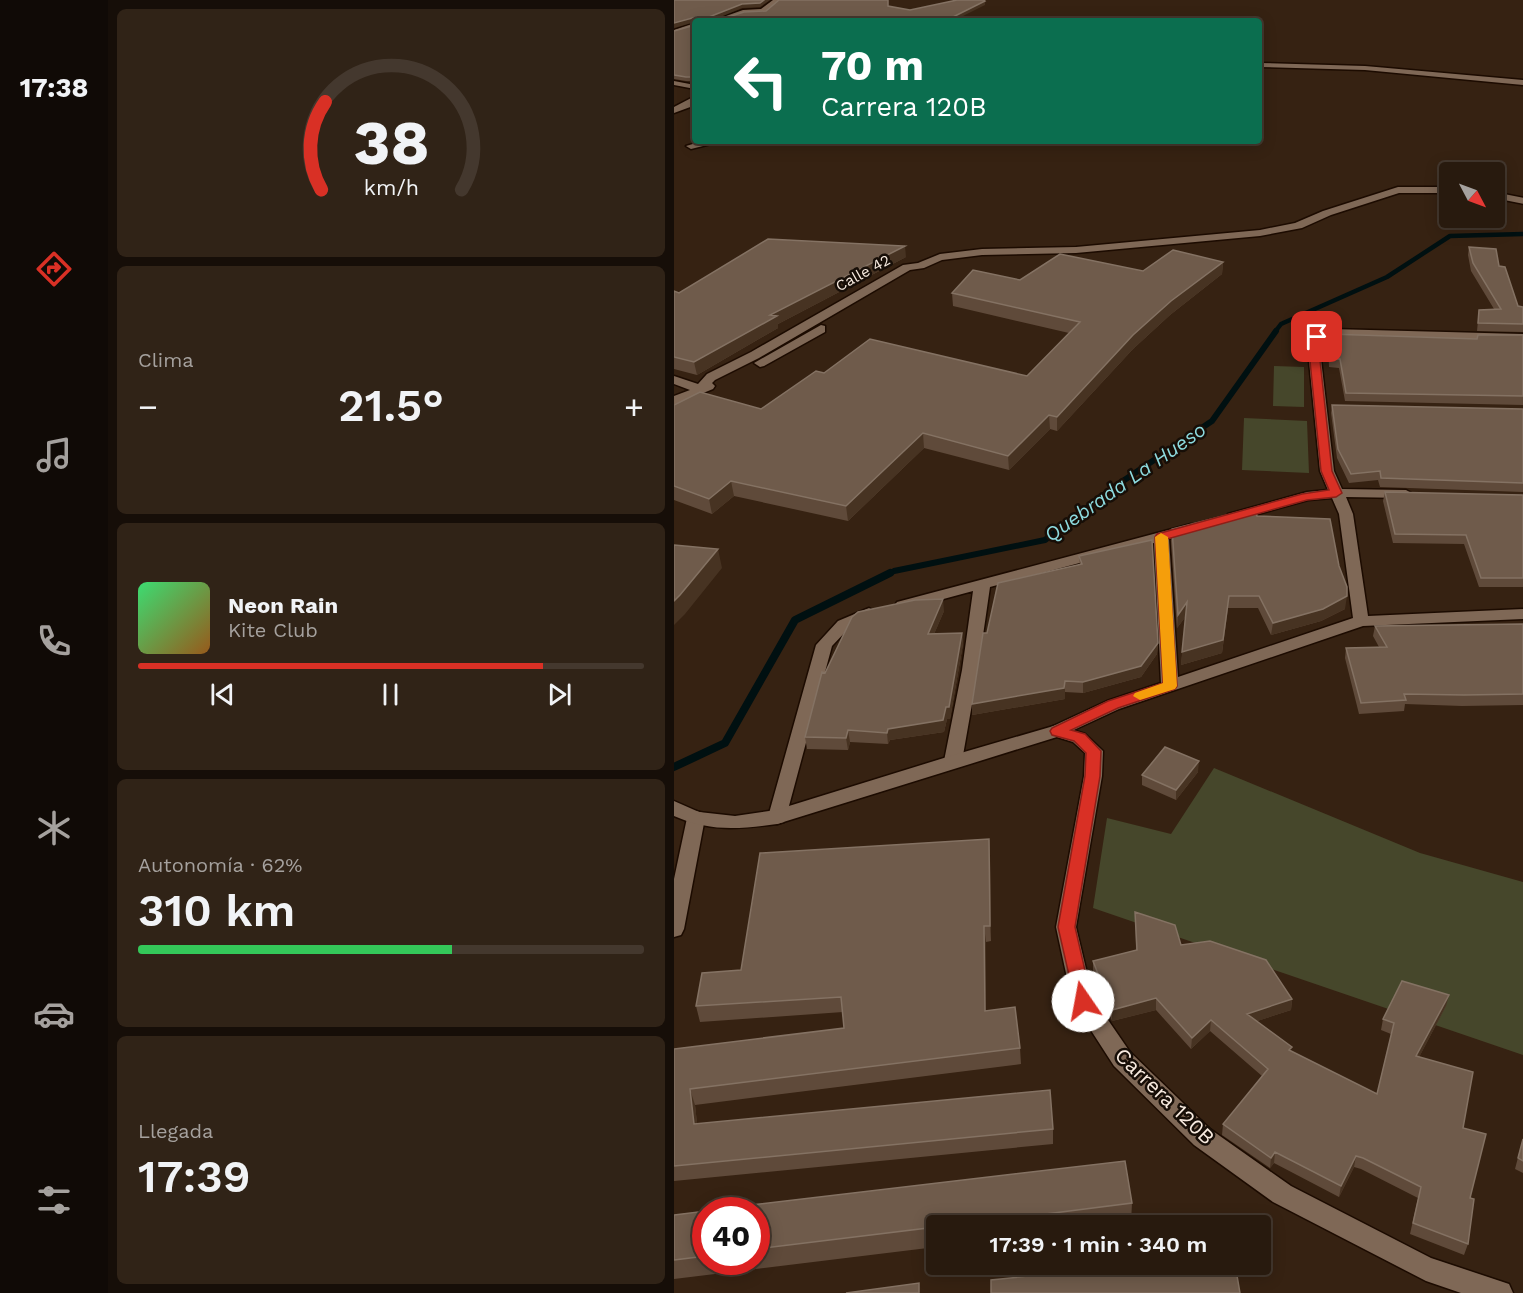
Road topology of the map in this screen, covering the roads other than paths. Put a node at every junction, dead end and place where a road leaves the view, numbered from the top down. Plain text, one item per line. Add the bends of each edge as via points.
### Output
1 (777, 0) edge
2 (725, 18) edge
3 (692, 27) edge
4 (674, 32) edge
5 (1262, 65) edge
6 (674, 83) edge
7 (1523, 83) edge
8 (692, 87) edge
9 (692, 102) edge
10 (674, 110) edge
11 (702, 144) edge
12 (691, 146) dead end
13 (1439, 190) edge
14 (1505, 197) edge
15 (1523, 201) edge
16 (1523, 338) edge
17 (674, 380) edge
18 (700, 389) junction
19 (674, 401) edge
20 (1336, 493) junction
21 (1418, 495) edge
22 (1161, 537) junction
23 (982, 586) junction
24 (1523, 614) edge
25 (1361, 621) junction
26 (1170, 686) junction
27 (1057, 731) junction
28 (953, 761) junction
29 (674, 808) edge
30 (777, 817) junction
31 (696, 818) junction
32 (674, 929) edge
33 (1500, 1293) edge

1 - 2 street via 763,11
3 - 4 street
5 - 7 street via 1365,68
6 - 8 street
9 - 10 street
11 - 12 street
13 - 18 street, Calle 42 via 1398,190 1298,226 1260,233 1076,250 940,257 786,349
14 - 15 street
16 - 20 street via 1319,335 1313,341 1327,407 1327,471
17 - 18 street
18 - 19 street, Calle 42
20 - 21 street
20 - 22 street via 1307,496
20 - 25 street via 1346,514
22 - 23 street
22 - 26 street
23 - 28 street
23 - 30 street via 854,617 836,629 824,645
24 - 25 street
25 - 26 street
26 - 27 street via 1113,705
27 - 28 street
27 - 33 street, Carrera 120B via 1079,738 1094,751 1066,927 1083,1001 1122,1059 1202,1137 1282,1194 1426,1269
28 - 30 street
29 - 31 street
30 - 31 street via 735,823
31 - 32 street

